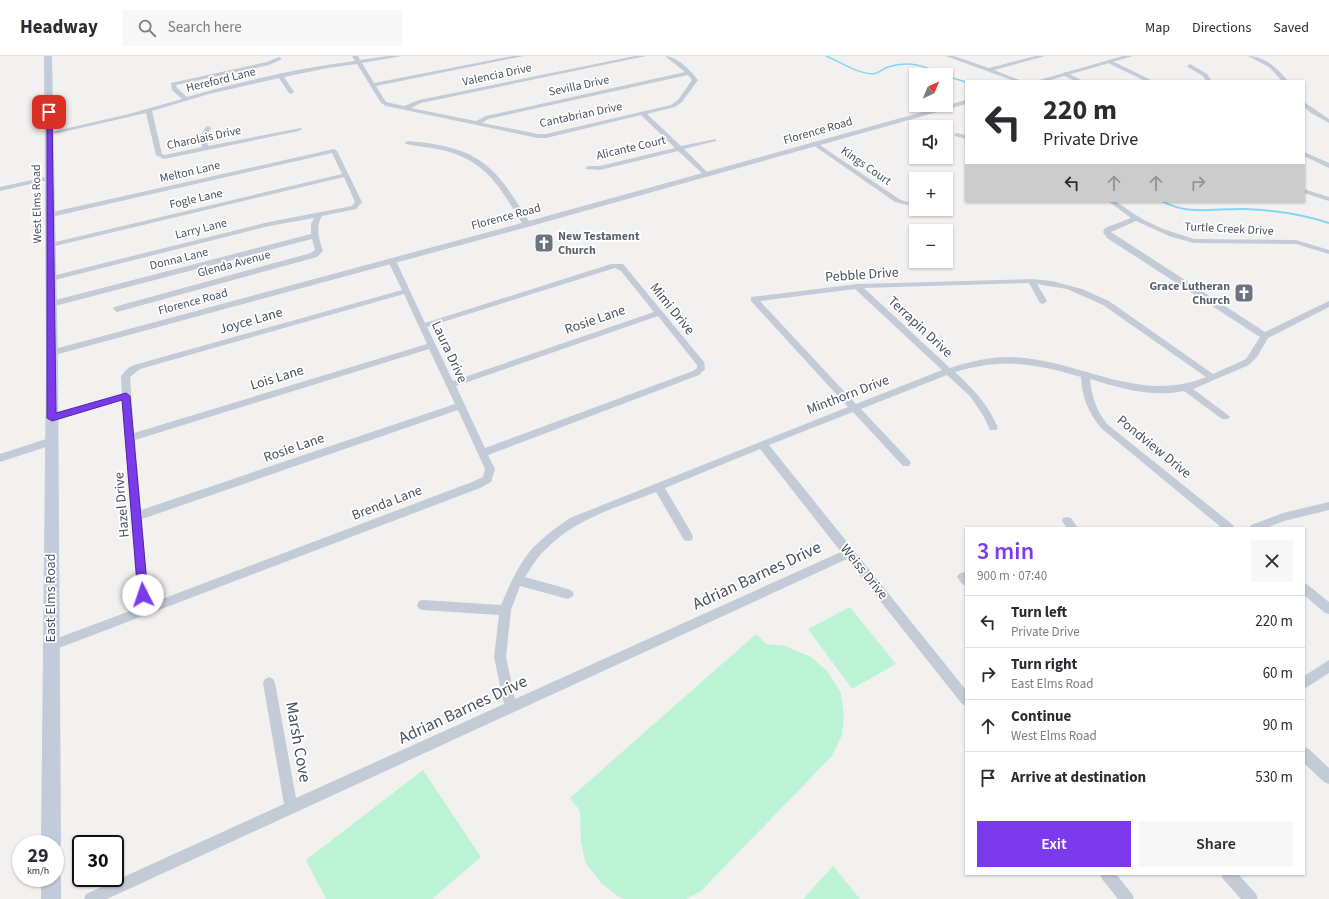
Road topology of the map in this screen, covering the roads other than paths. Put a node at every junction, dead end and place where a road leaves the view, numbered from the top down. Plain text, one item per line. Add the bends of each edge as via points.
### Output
1 (48, 56) edge
2 (355, 56) edge
3 (399, 56) edge
4 (521, 56) edge
5 (643, 56) edge
6 (668, 56) edge
7 (949, 56) edge
8 (1042, 56) edge
9 (1128, 56) edge
10 (1251, 56) edge
11 (279, 59) dead end
12 (359, 62) junction
13 (1110, 62) junction
14 (1190, 66) dead end
15 (989, 70) junction
16 (689, 73) junction
17 (1065, 74) junction
18 (281, 76) junction
19 (1016, 80) edge
20 (1043, 80) edge
21 (1077, 80) edge
22 (1148, 80) edge
23 (1208, 80) edge
24 (1284, 80) edge
25 (372, 85) junction
26 (292, 92) dead end
27 (186, 100) junction
28 (965, 103) edge
29 (1305, 105) edge
30 (403, 109) junction
31 (149, 111) junction
32 (642, 113) junction
33 (1329, 121) edge
34 (475, 124) junction
35 (208, 128) dead end
36 (299, 129) dead end
37 (50, 132) junction
38 (957, 135) dead end
39 (965, 137) edge
40 (714, 140) dead end
41 (408, 143) dead end
42 (815, 144) junction
43 (206, 149) junction
44 (679, 149) junction
45 (1305, 154) edge
46 (1329, 166) edge
47 (588, 168) dead end
48 (706, 174) junction
49 (346, 175) junction
50 (50, 178) junction
51 (0, 189) edge
52 (1305, 191) edge
53 (1329, 199) edge
54 (1113, 202) edge
55 (907, 203) dead end
56 (51, 215) junction
57 (319, 215) junction
58 (1137, 218) junction
59 (527, 224) junction
60 (314, 236) junction
61 (51, 245) junction
62 (1329, 252) edge
63 (392, 261) junction
64 (51, 279) junction
65 (1032, 281) junction
66 (857, 286) junction
67 (406, 291) junction
68 (1043, 301) dead end
69 (51, 304) junction
70 (1329, 304) edge
71 (117, 308) dead end
72 (658, 313) junction
73 (423, 326) junction
74 (1265, 336) junction
75 (432, 346) junction
76 (51, 353) junction
77 (949, 371) junction
78 (1085, 374) junction
79 (1213, 378) junction
80 (450, 385) junction
81 (1185, 387) junction
82 (126, 396) junction
83 (460, 406) junction
84 (855, 408) junction
85 (1225, 417) dead end
86 (52, 418) junction
87 (993, 428) dead end
88 (130, 438) junction
89 (52, 441) junction
90 (762, 444) junction
91 (482, 453) junction
92 (0, 458) edge
93 (906, 463) dead end
94 (658, 486) junction
95 (1329, 506) edge
96 (137, 516) junction
97 (1228, 527) edge
98 (1258, 527) edge
99 (688, 537) dead end
100 (849, 553) junction
101 (517, 580) junction
102 (1305, 589) edge
103 (568, 594) dead end
104 (423, 605) dead end
105 (1329, 609) edge
106 (144, 610) junction
107 (505, 610) junction
108 (51, 646) junction
109 (1329, 666) edge
110 (1305, 682) edge
111 (269, 683) dead end
112 (964, 693) edge
113 (511, 707) junction
114 (1305, 755) edge
115 (1329, 777) edge
116 (292, 807) junction
117 (51, 835) edge
118 (1108, 875) edge
119 (1229, 875) edge
120 (51, 887) edge
121 (50, 899) edge
122 (91, 899) edge
123 (1127, 899) edge
124 (1251, 899) edge

1 - 37 main road, West Elms Road
2 - 12 street, Cantabrian Drive
3 - 12 street, Hereford Lane
4 - 25 street
5 - 30 street, Valencia Drive via 419,102
6 - 16 street
7 - 15 street
8 - 15 street
9 - 13 street
10 - 24 street via 1271,66
11 - 27 street via 269,64 173,84 174,89
12 - 18 street, Hereford Lane
12 - 25 street, Cantabrian Drive
13 - 17 street
13 - 22 street
14 - 23 street
15 - 19 street
16 - 32 street, Cantabrian Drive via 694,82 678,103
16 - 34 street, Sevilla Drive via 486,118
17 - 20 street
17 - 21 street
18 - 26 street
18 - 27 street, Hereford Lane
25 - 30 street, Cantabrian Drive via 384,103
27 - 31 street, Hereford Lane
28 - 42 street, Florence Road
29 - 33 street
30 - 34 street, Cantabrian Drive
31 - 37 street, Hereford Lane
31 - 43 street, Charolais Drive via 159,155 168,157
32 - 34 street, Cantabrian Drive via 546,136
32 - 44 street
35 - 43 street via 203,136
36 - 43 street, Charolais Drive
37 - 50 main road, West Elms Road
38 - 39 street
40 - 44 street, Alicante Court
41 - 59 street via 461,154 479,162 489,171
42 - 48 street, Florence Road
42 - 55 street, Kings Court via 897,201
44 - 47 street, Alicante Court via 600,168
44 - 48 street
45 - 46 street
48 - 59 street, Florence Road
49 - 56 street, Melton Lane via 334,151
49 - 57 street, Larry Lane via 359,202 358,206
49 - 61 street, Fogle Lane
50 - 51 street
50 - 56 main road, West Elms Road
52 - 53 street
54 - 58 street, Turtle Creek Drive
56 - 61 main road, West Elms Road
57 - 60 street, Glenda Avenue via 315,220
57 - 64 street, Larry Lane via 269,224
58 - 62 street, Turtle Creek Drive via 1161,231 1194,241 1296,242
58 - 74 street via 1107,232
59 - 63 street, Florence Road
60 - 69 street, Donna Lane
60 - 71 street, Glenda Avenue via 319,251 314,255
61 - 64 main road, West Elms Road
63 - 67 street, Laura Drive
63 - 76 street, Florence Road
64 - 69 main road, West Elms Road
65 - 66 street, Pebble Drive
65 - 68 street
65 - 79 street, Pebble Drive via 1067,286 1106,303
66 - 77 street, Terrapin Drive
66 - 84 street, Pebble Drive via 754,299
67 - 73 street, Laura Drive
67 - 82 street, Joyce Lane via 137,367 125,376
69 - 76 main road, West Elms Road
70 - 74 street
72 - 73 street, Mimi Drive via 624,269 614,266
72 - 80 street, Rosie Lane
72 - 91 street, Mimi Drive via 701,364 701,369 696,373
73 - 75 street, Laura Drive
74 - 79 street, Minthorn Drive via 1248,362
75 - 80 street, Laura Drive
75 - 88 street, Lois Lane
76 - 86 main road, East Elms Road
77 - 78 street, Minthorn Drive via 976,362 1006,360 1045,364
77 - 84 street, Minthorn Drive
77 - 87 street, Terrapin Drive via 973,394
78 - 81 street, Minthorn Drive via 1144,388 1169,390
78 - 97 street, Pondview Drive via 1086,397 1095,416 1104,426
79 - 81 street, Minthorn Drive
80 - 83 street, Laura Drive
81 - 85 street
82 - 86 street
82 - 88 street, Hazel Drive
83 - 91 street, Laura Drive
83 - 96 street, Rosie Lane
84 - 90 street, Minthorn Drive
84 - 93 street
86 - 89 main road, East Elms Road
88 - 96 street, Hazel Drive
89 - 92 street
89 - 108 main road, East Elms Road
90 - 94 street, Minthorn Drive
90 - 100 street, Weiss Drive
91 - 106 street, Brenda Lane via 490,470 483,482
94 - 99 street
94 - 101 street, Minthorn Drive via 574,521 540,547
95 - 98 street via 1283,517
96 - 106 street, Hazel Drive
100 - 112 street, Weiss Drive
100 - 113 street, Adrian Barnes Drive
101 - 103 street
101 - 107 street, Minthorn Drive
102 - 105 street
104 - 107 street
106 - 108 street, Brenda Lane
107 - 113 street, Minthorn Drive via 500,657
108 - 117 main road, East Elms Road
109 - 110 street
111 - 116 street, Marsh Cove
113 - 116 street, Adrian Barnes Drive
114 - 115 street
116 - 122 street, Adrian Barnes Drive
118 - 123 street
119 - 124 street
120 - 121 main road

